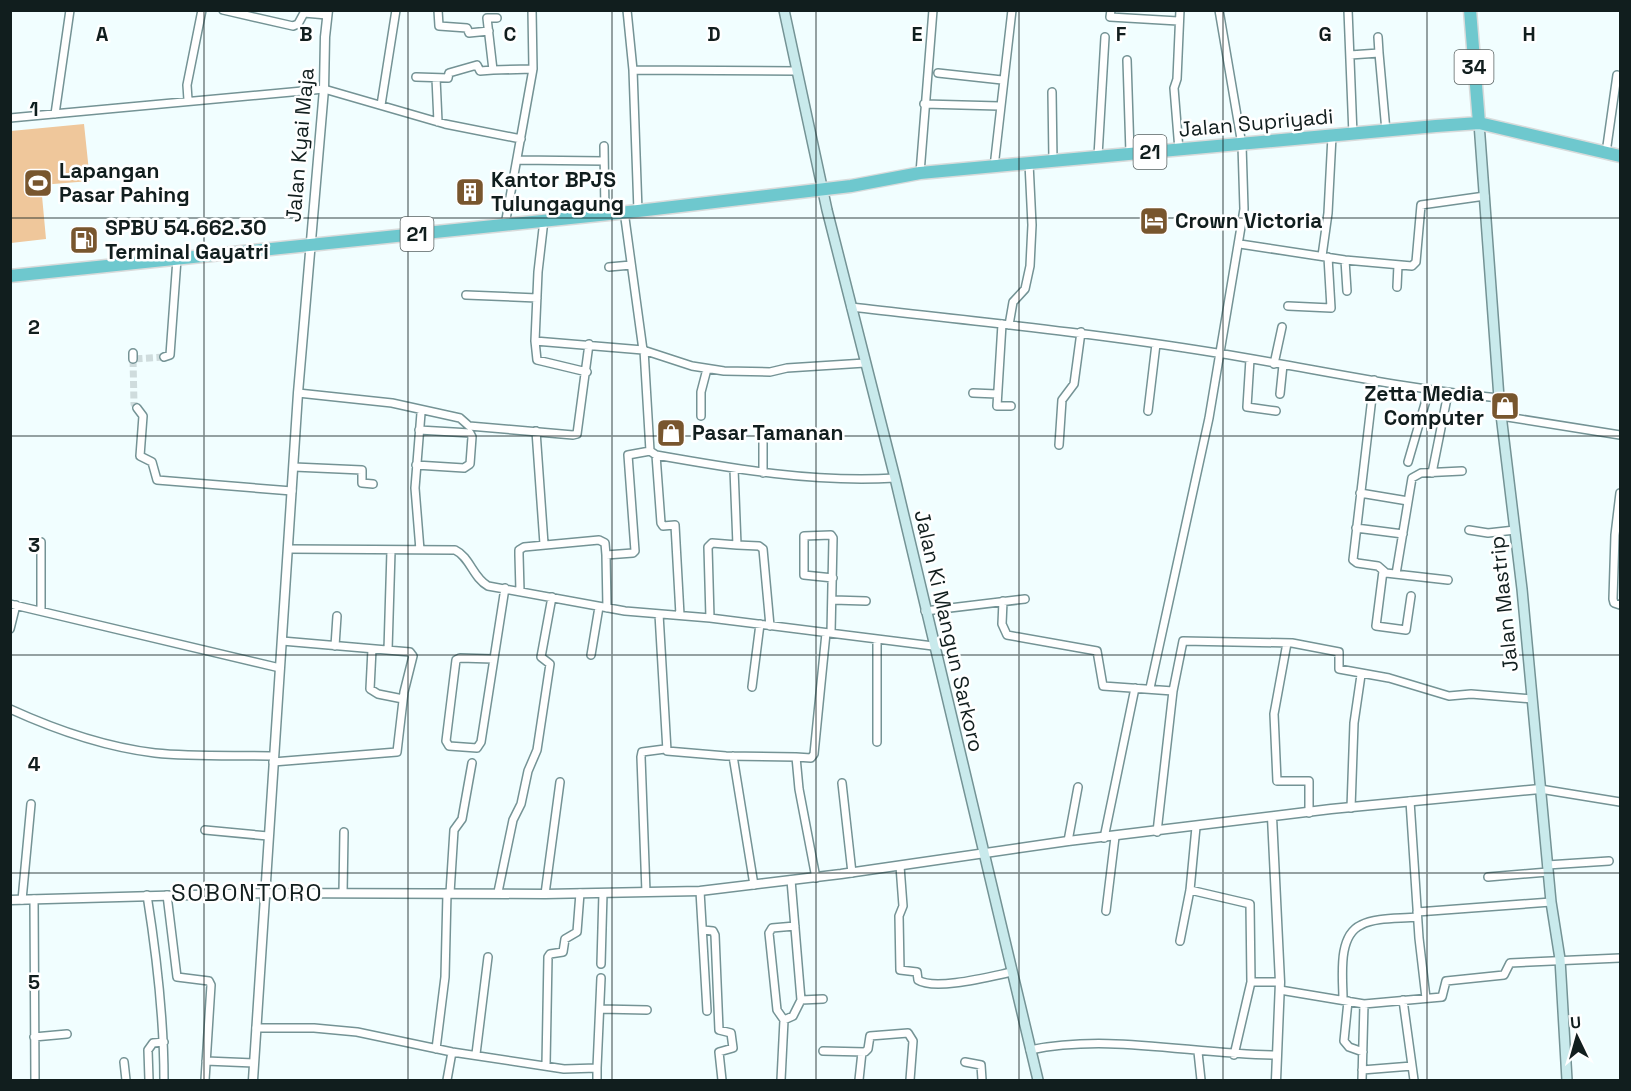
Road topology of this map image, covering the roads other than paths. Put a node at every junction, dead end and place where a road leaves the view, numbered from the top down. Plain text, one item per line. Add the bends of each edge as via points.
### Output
1 (70, 10) edge
2 (202, 10) edge
3 (223, 10) edge
4 (396, 10) edge
5 (438, 10) edge
6 (532, 10) edge
7 (627, 10) edge
8 (784, 10) edge
9 (933, 10) edge
10 (1111, 10) edge
11 (1180, 10) edge
12 (1219, 10) edge
13 (1348, 10) edge
14 (1470, 10) edge
15 (1011, 11) edge
16 (328, 13) edge
17 (497, 18) dead end
18 (1178, 21) junction
19 (489, 31) junction
20 (1105, 37) dead end
21 (1378, 37) dead end
22 (1379, 53) junction
23 (1350, 55) junction
24 (1127, 60) dead end
25 (533, 69) junction
26 (494, 70) junction
27 (633, 70) junction
28 (797, 70) junction
29 (932, 73) junction
30 (1617, 75) dead end
31 (416, 77) dead end
32 (436, 78) junction
33 (1002, 80) junction
34 (324, 89) junction
35 (1052, 92) dead end
36 (188, 100) junction
37 (924, 104) junction
38 (381, 105) junction
39 (999, 106) junction
40 (55, 114) junction
41 (10, 118) edge
42 (438, 122) junction
43 (1479, 123) junction
44 (1386, 131) junction
45 (1353, 135) junction
46 (1332, 136) junction
47 (521, 140) junction
48 (1242, 145) junction
49 (604, 146) dead end
50 (1179, 150) junction
51 (1130, 153) junction
52 (1606, 153) junction
53 (1098, 156) junction
54 (1620, 156) edge
55 (517, 160) junction
56 (604, 161) junction
57 (1053, 161) junction
58 (1029, 163) junction
59 (994, 167) junction
60 (920, 174) junction
61 (823, 189) junction
62 (1485, 196) junction
63 (624, 211) junction
64 (638, 211) junction
65 (605, 213) junction
66 (544, 220) junction
67 (505, 225) junction
68 (1240, 244) junction
69 (309, 246) junction
70 (1325, 256) junction
71 (177, 260) junction
72 (1345, 260) junction
73 (631, 265) junction
74 (1398, 265) junction
75 (609, 267) dead end
76 (10, 276) edge
77 (1397, 287) dead end
78 (1347, 291) dead end
79 (466, 295) dead end
80 (537, 298) junction
81 (1288, 306) dead end
82 (851, 307) junction
83 (1006, 324) junction
84 (1282, 327) dead end
85 (1081, 332) junction
86 (535, 340) junction
87 (589, 344) junction
88 (1156, 344) junction
89 (643, 350) junction
90 (1219, 353) junction
91 (164, 357) dead end
92 (1250, 359) junction
93 (866, 363) junction
94 (1274, 363) junction
95 (1283, 365) junction
96 (706, 369) junction
97 (587, 372) junction
98 (1374, 380) junction
99 (1429, 390) junction
100 (298, 393) junction
101 (973, 393) dead end
102 (1448, 393) junction
103 (998, 394) junction
104 (1280, 394) dead end
105 (1499, 398) junction
106 (1011, 406) dead end
107 (137, 408) tunnel mouth
108 (1148, 411) dead end
109 (1276, 411) dead end
110 (421, 413) dead end
111 (700, 416) dead end
112 (1501, 416) junction
113 (420, 430) junction
114 (763, 430) dead end
115 (536, 431) junction
116 (1620, 435) edge
117 (1059, 445) dead end
118 (653, 453) junction
119 (1408, 462) dead end
120 (416, 465) junction
121 (294, 467) junction
122 (734, 469) junction
123 (1462, 471) dead end
124 (763, 473) junction
125 (1432, 473) junction
126 (895, 478) junction
127 (373, 484) dead end
128 (292, 491) junction
129 (1360, 493) junction
130 (1620, 493) edge
131 (1408, 501) junction
132 (1356, 528) junction
133 (1469, 530) dead end
134 (1515, 530) junction
135 (1403, 534) junction
136 (41, 542) dead end
137 (544, 544) junction
138 (737, 545) junction
139 (288, 549) junction
140 (420, 550) junction
141 (391, 551) junction
142 (606, 555) junction
143 (1383, 571) junction
144 (1396, 574) junction
145 (833, 578) junction
146 (1448, 580) dead end
147 (505, 588) junction
148 (520, 591) junction
149 (1411, 596) dead end
150 (552, 597) junction
151 (1025, 599) dead end
152 (832, 600) junction
153 (1003, 601) junction
154 (866, 602) dead end
155 (13, 604) edge
156 (1620, 604) edge
157 (599, 607) junction
158 (607, 608) junction
159 (41, 611) junction
160 (925, 611) junction
161 (660, 614) junction
162 (680, 615) junction
163 (337, 616) dead end
164 (710, 618) junction
165 (760, 624) junction
166 (770, 626) junction
167 (10, 628) edge
168 (828, 633) junction
169 (877, 640) junction
170 (282, 641) junction
171 (1287, 642) junction
172 (335, 646) junction
173 (933, 646) junction
174 (372, 649) junction
175 (388, 650) junction
176 (591, 655) dead end
177 (493, 659) junction
178 (280, 668) junction
179 (1361, 675) junction
180 (752, 687) dead end
181 (1135, 688) junction
182 (1150, 688) junction
183 (1173, 691) junction
184 (403, 699) junction
185 (1532, 699) junction
186 (10, 709) edge
187 (877, 742) dead end
188 (665, 749) junction
189 (733, 756) junction
190 (796, 757) junction
191 (274, 759) junction
192 (472, 763) dead end
193 (560, 782) dead end
194 (842, 783) dead end
195 (1078, 787) dead end
196 (1540, 789) junction
197 (1410, 801) junction
198 (1620, 802) edge
199 (32, 804) dead end
200 (1350, 808) junction
201 (1309, 813) junction
202 (1272, 818) junction
203 (1196, 826) junction
204 (205, 830) dead end
205 (344, 832) dead end
206 (1156, 832) junction
207 (268, 836) junction
208 (1115, 837) junction
209 (1104, 838) junction
210 (1068, 841) junction
211 (984, 853) junction
212 (1609, 861) dead end
213 (900, 866) junction
214 (1548, 869) junction
215 (852, 873) junction
216 (1488, 877) dead end
217 (816, 878) junction
218 (791, 880) junction
219 (754, 885) junction
220 (1190, 890) junction
221 (700, 891) junction
222 (498, 892) junction
223 (646, 892) junction
224 (265, 893) junction
225 (343, 893) junction
226 (448, 893) junction
227 (580, 893) junction
228 (603, 893) junction
229 (545, 894) junction
230 (167, 895) junction
231 (147, 896) junction
232 (34, 899) junction
233 (10, 900) edge
234 (22, 900) junction
235 (1551, 902) junction
236 (1106, 911) dead end
237 (1417, 915) junction
238 (795, 926) junction
239 (703, 930) junction
240 (1180, 941) dead end
241 (488, 957) dead end
242 (1620, 958) edge
243 (1560, 959) junction
244 (601, 964) dead end
245 (1012, 972) junction
246 (602, 978) dead end
247 (1251, 982) junction
248 (1280, 986) junction
249 (1426, 998) junction
250 (823, 999) dead end
251 (801, 1000) junction
252 (1346, 1000) junction
253 (1403, 1000) junction
254 (1364, 1004) junction
255 (600, 1009) junction
256 (647, 1010) dead end
257 (707, 1011) dead end
258 (784, 1020) junction
259 (256, 1028) junction
260 (67, 1034) dead end
261 (34, 1037) junction
262 (164, 1042) junction
263 (436, 1049) junction
264 (1030, 1050) junction
265 (823, 1051) dead end
266 (452, 1052) junction
267 (862, 1052) junction
268 (1198, 1052) junction
269 (1363, 1052) junction
270 (477, 1054) junction
271 (1234, 1055) junction
272 (1277, 1055) junction
273 (206, 1061) junction
274 (124, 1062) dead end
275 (964, 1062) dead end
276 (254, 1063) junction
277 (546, 1065) junction
278 (1412, 1066) junction
279 (597, 1068) junction
280 (1362, 1070) junction
281 (35, 1080) edge
282 (126, 1080) edge
283 (149, 1080) edge
284 (164, 1080) edge
285 (206, 1080) edge
286 (253, 1080) edge
287 (447, 1080) edge
288 (597, 1080) edge
289 (722, 1080) edge
290 (781, 1080) edge
291 (859, 1080) edge
292 (910, 1080) edge
293 (982, 1080) edge
294 (1038, 1080) edge
295 (1201, 1080) edge
296 (1276, 1080) edge
297 (1362, 1080) edge
298 (1414, 1080) edge
299 (1568, 1080) edge

1 - 40 street
2 - 36 street via 187,85
3 - 16 street via 293,26 304,13
4 - 38 street
5 - 19 street via 439,27 467,28 470,33
6 - 25 street
7 - 27 street
8 - 28 main road, Jalan Ki Mangun Sarkoro
9 - 29 street
10 - 18 street via 1110,17
11 - 18 street
12 - 48 street
13 - 23 street
14 - 43 highway, 34
15 - 33 street
16 - 34 street, Jalan Kyai Maja
17 - 19 street via 488,18
18 - 50 street via 1174,88
19 - 26 street
20 - 53 street
21 - 22 street
22 - 23 street
22 - 44 street
23 - 45 street
24 - 51 street
25 - 26 street
25 - 47 street
26 - 32 street via 480,71 477,65 450,73 448,78
27 - 28 street
27 - 64 street
28 - 61 main road, Jalan Ki Mangun Sarkoro
29 - 33 street
29 - 37 street
30 - 52 street
31 - 32 street
32 - 42 street
33 - 39 street
34 - 36 street
34 - 38 street
34 - 69 street, Jalan Kyai Maja
35 - 57 street
36 - 40 street
37 - 39 street
37 - 60 street
38 - 42 street
39 - 59 street
40 - 41 street
42 - 47 street
43 - 44 highway, Jalan Supriyadi / 21
43 - 52 highway, 21
43 - 62 main road, Jalan Mastrip
44 - 45 highway, Jalan Supriyadi / 21
45 - 46 highway, Jalan Supriyadi / 21
46 - 48 highway, Jalan Supriyadi / 21
46 - 70 street
47 - 55 street
48 - 50 highway, Jalan Supriyadi / 21
48 - 68 street via 1244,209
49 - 56 street
50 - 51 highway, Jalan Supriyadi / 21
51 - 53 highway, Jalan Supriyadi / 21
52 - 54 highway, 21
53 - 57 highway, Jalan Supriyadi / 21
55 - 56 street
55 - 67 street
56 - 65 street
57 - 58 highway, Jalan Supriyadi / 21
58 - 59 highway, Jalan Supriyadi / 21
58 - 83 street via 1030,266 1025,290 1013,302
59 - 60 highway, Jalan Supriyadi / 21
60 - 61 highway, Jalan Supriyadi / 21
61 - 64 highway, 21
61 - 82 main road, Jalan Ki Mangun Sarkoro
62 - 74 street via 1421,206 1416,262 1412,266
62 - 105 main road, Jalan Mastrip
63 - 64 highway, 21
63 - 65 highway, 21
63 - 73 street
65 - 66 highway, 21
66 - 67 highway, 21
66 - 80 street
67 - 69 highway, 21
68 - 70 street
68 - 90 street
69 - 71 highway, 21
69 - 100 street, Jalan Kyai Maja
70 - 72 street
70 - 81 street via 1330,308
71 - 76 highway, 21
71 - 91 street via 170,355
72 - 74 street
72 - 78 street
73 - 75 street
73 - 89 street
74 - 77 street
79 - 80 street
80 - 86 street
82 - 83 street
82 - 93 main road, Jalan Ki Mangun Sarkoro
83 - 85 street
83 - 103 street
84 - 94 street
85 - 88 street
85 - 117 street via 1074,384 1062,400
86 - 87 street
86 - 97 street via 537,360
87 - 89 street
87 - 97 street
88 - 90 street
88 - 108 street
89 - 96 street
89 - 118 street
90 - 92 street
90 - 182 street via 1200,463
92 - 94 street
92 - 109 street via 1246,406
93 - 96 street via 770,372
93 - 126 main road, Jalan Ki Mangun Sarkoro
94 - 95 street
95 - 98 street
95 - 104 street
96 - 111 street
97 - 115 street via 576,435
98 - 99 street
98 - 129 street
99 - 102 street
99 - 119 street
100 - 115 street via 392,403 460,418 469,426
100 - 121 street, Jalan Kyai Maja
101 - 103 street
102 - 105 street
102 - 125 street
103 - 106 street via 997,406
105 - 112 main road, Jalan Mastrip
107 - 128 street via 143,416 140,456 152,462 158,480
110 - 113 street
112 - 116 street
112 - 134 main road, Jalan Mastrip
113 - 120 street
113 - 120 street via 470,433 470,464 464,468
114 - 124 street
115 - 137 street
118 - 122 street
118 - 142 street via 628,455 635,551
118 - 162 street via 661,523 675,525
120 - 140 street
121 - 127 street via 362,470 362,483
121 - 128 street, Jalan Kyai Maja
122 - 124 street
122 - 138 street
123 - 125 street
124 - 126 street via 842,481
125 - 131 street via 1414,476
126 - 160 main road, Jalan Ki Mangun Sarkoro
128 - 139 street, Jalan Kyai Maja
129 - 131 street
129 - 132 street
130 - 156 street via 1613,599
131 - 135 street
132 - 135 street
132 - 143 street via 1354,562 1378,566
133 - 134 street
134 - 185 main road, Jalan Mastrip
135 - 144 street
136 - 159 street
137 - 142 street via 599,540 605,543
137 - 148 street via 519,550
138 - 164 street via 712,543 708,547
138 - 166 street via 764,549
139 - 141 street
139 - 170 street, Jalan Kyai Maja
140 - 141 street
140 - 147 street via 458,551 484,584
141 - 175 street
142 - 158 street
143 - 144 street
143 - 149 street via 1376,626 1406,630
144 - 146 street
145 - 145 street via 802,573 804,536 832,535
145 - 152 street
147 - 148 street
147 - 177 street
148 - 150 street
150 - 157 street
150 - 222 street via 541,657 550,664 537,750 513,820
151 - 153 street
152 - 154 street
152 - 168 street
153 - 160 street
153 - 181 street via 1002,624 1007,635 1094,649 1101,658 1103,686
155 - 159 street
155 - 167 street
157 - 158 street
157 - 176 street
158 - 161 street
159 - 178 street
160 - 173 main road, Jalan Ki Mangun Sarkoro
161 - 162 street
161 - 188 street
162 - 164 street
163 - 172 street
164 - 165 street
165 - 166 street
165 - 180 street
166 - 168 street
168 - 169 street
168 - 190 street via 814,754 812,758
169 - 173 street
169 - 187 street
170 - 172 street
170 - 178 street, Jalan Kyai Maja
171 - 179 street via 1338,651 1339,669
171 - 183 street via 1183,641
171 - 201 street via 1274,714 1277,781 1309,781
172 - 174 street
173 - 211 main road, Jalan Ki Mangun Sarkoro
174 - 175 street
174 - 184 street via 370,689
175 - 184 street via 413,655
177 - 177 street via 480,746 449,746 446,741 456,660
178 - 191 street, Jalan Kyai Maja
179 - 185 street via 1389,678 1449,696
179 - 200 street via 1354,723
181 - 182 street
181 - 209 street
182 - 183 street
183 - 206 street
184 - 191 street via 398,749 394,753
185 - 196 main road, Jalan Mastrip
186 - 191 street via 77,735 133,750
188 - 189 street
188 - 223 street via 642,752 641,758
189 - 190 street
189 - 219 street
190 - 217 street
191 - 207 street, Jalan Kyai Maja
192 - 226 street via 462,819 454,830
193 - 229 street
194 - 215 street
195 - 210 street
196 - 197 street
196 - 198 street
196 - 214 main road, Jalan Mastrip
197 - 200 street
197 - 237 street
199 - 234 street
200 - 201 street
201 - 202 street
202 - 203 street
202 - 248 street
203 - 206 street
203 - 220 street
204 - 207 street
205 - 225 street
206 - 208 street
207 - 224 street, Jalan Kyai Maja
208 - 209 street
208 - 236 street
209 - 210 street
210 - 211 street
211 - 213 street
211 - 245 main road, Jalan Ki Mangun Sarkoro
212 - 214 street
213 - 215 street
213 - 245 street via 900,969 917,972 918,980 927,983
214 - 216 street
214 - 235 main road, Jalan Mastrip
215 - 217 street
217 - 218 street
218 - 219 street
218 - 238 street
219 - 221 street
220 - 240 street
220 - 247 street via 1249,903
221 - 223 street
221 - 239 street
222 - 226 street
222 - 229 street
223 - 228 street
224 - 225 street
224 - 230 street
224 - 259 street, Jalan Kyai Maja
225 - 226 street
226 - 263 street via 445,977
227 - 228 street
227 - 229 street
227 - 277 street via 577,932 565,939 563,952 548,957
228 - 244 street
230 - 231 street
230 - 273 street via 177,977 209,981 211,985
231 - 232 street
231 - 262 street via 160,976
232 - 234 street
232 - 261 street
233 - 234 street
235 - 237 street
235 - 243 main road, Jalan Mastrip
237 - 249 street
237 - 252 street via 1355,928 1344,952
238 - 251 street
238 - 258 street via 769,930 777,1010
239 - 257 street
239 - 289 street via 715,935 719,1030 731,1033 733,1039 733,1048 719,1052
241 - 270 street
242 - 243 street
243 - 249 street via 1510,963 1504,975 1449,980 1444,984 1443,997
243 - 299 main road, Jalan Mastrip
245 - 264 main road, Jalan Ki Mangun Sarkoro
246 - 255 street
247 - 248 street
247 - 271 street
248 - 252 street
248 - 272 street
249 - 253 street
250 - 251 street
251 - 258 street via 793,1016
252 - 254 street
252 - 269 street via 1344,1041
253 - 254 street
253 - 278 street
254 - 269 street
255 - 256 street
255 - 279 street
258 - 290 street
259 - 263 street via 357,1032
259 - 276 street, Jalan Kyai Maja
260 - 261 street
261 - 281 street
262 - 283 street via 153,1043 148,1050
262 - 284 street
263 - 266 street
264 - 268 street via 1095,1042
264 - 294 main road, Jalan Ki Mangun Sarkoro
265 - 267 street
266 - 270 street
266 - 287 street
267 - 291 street
267 - 292 street via 868,1049 870,1035 910,1035
268 - 271 street
268 - 295 street
269 - 280 street
270 - 277 street
271 - 272 street
272 - 296 street
273 - 276 street
273 - 285 street
274 - 282 street
275 - 293 street via 981,1065
276 - 286 street, Jalan Kyai Maja
277 - 279 street
278 - 280 street
278 - 298 street
279 - 288 street
280 - 297 street

